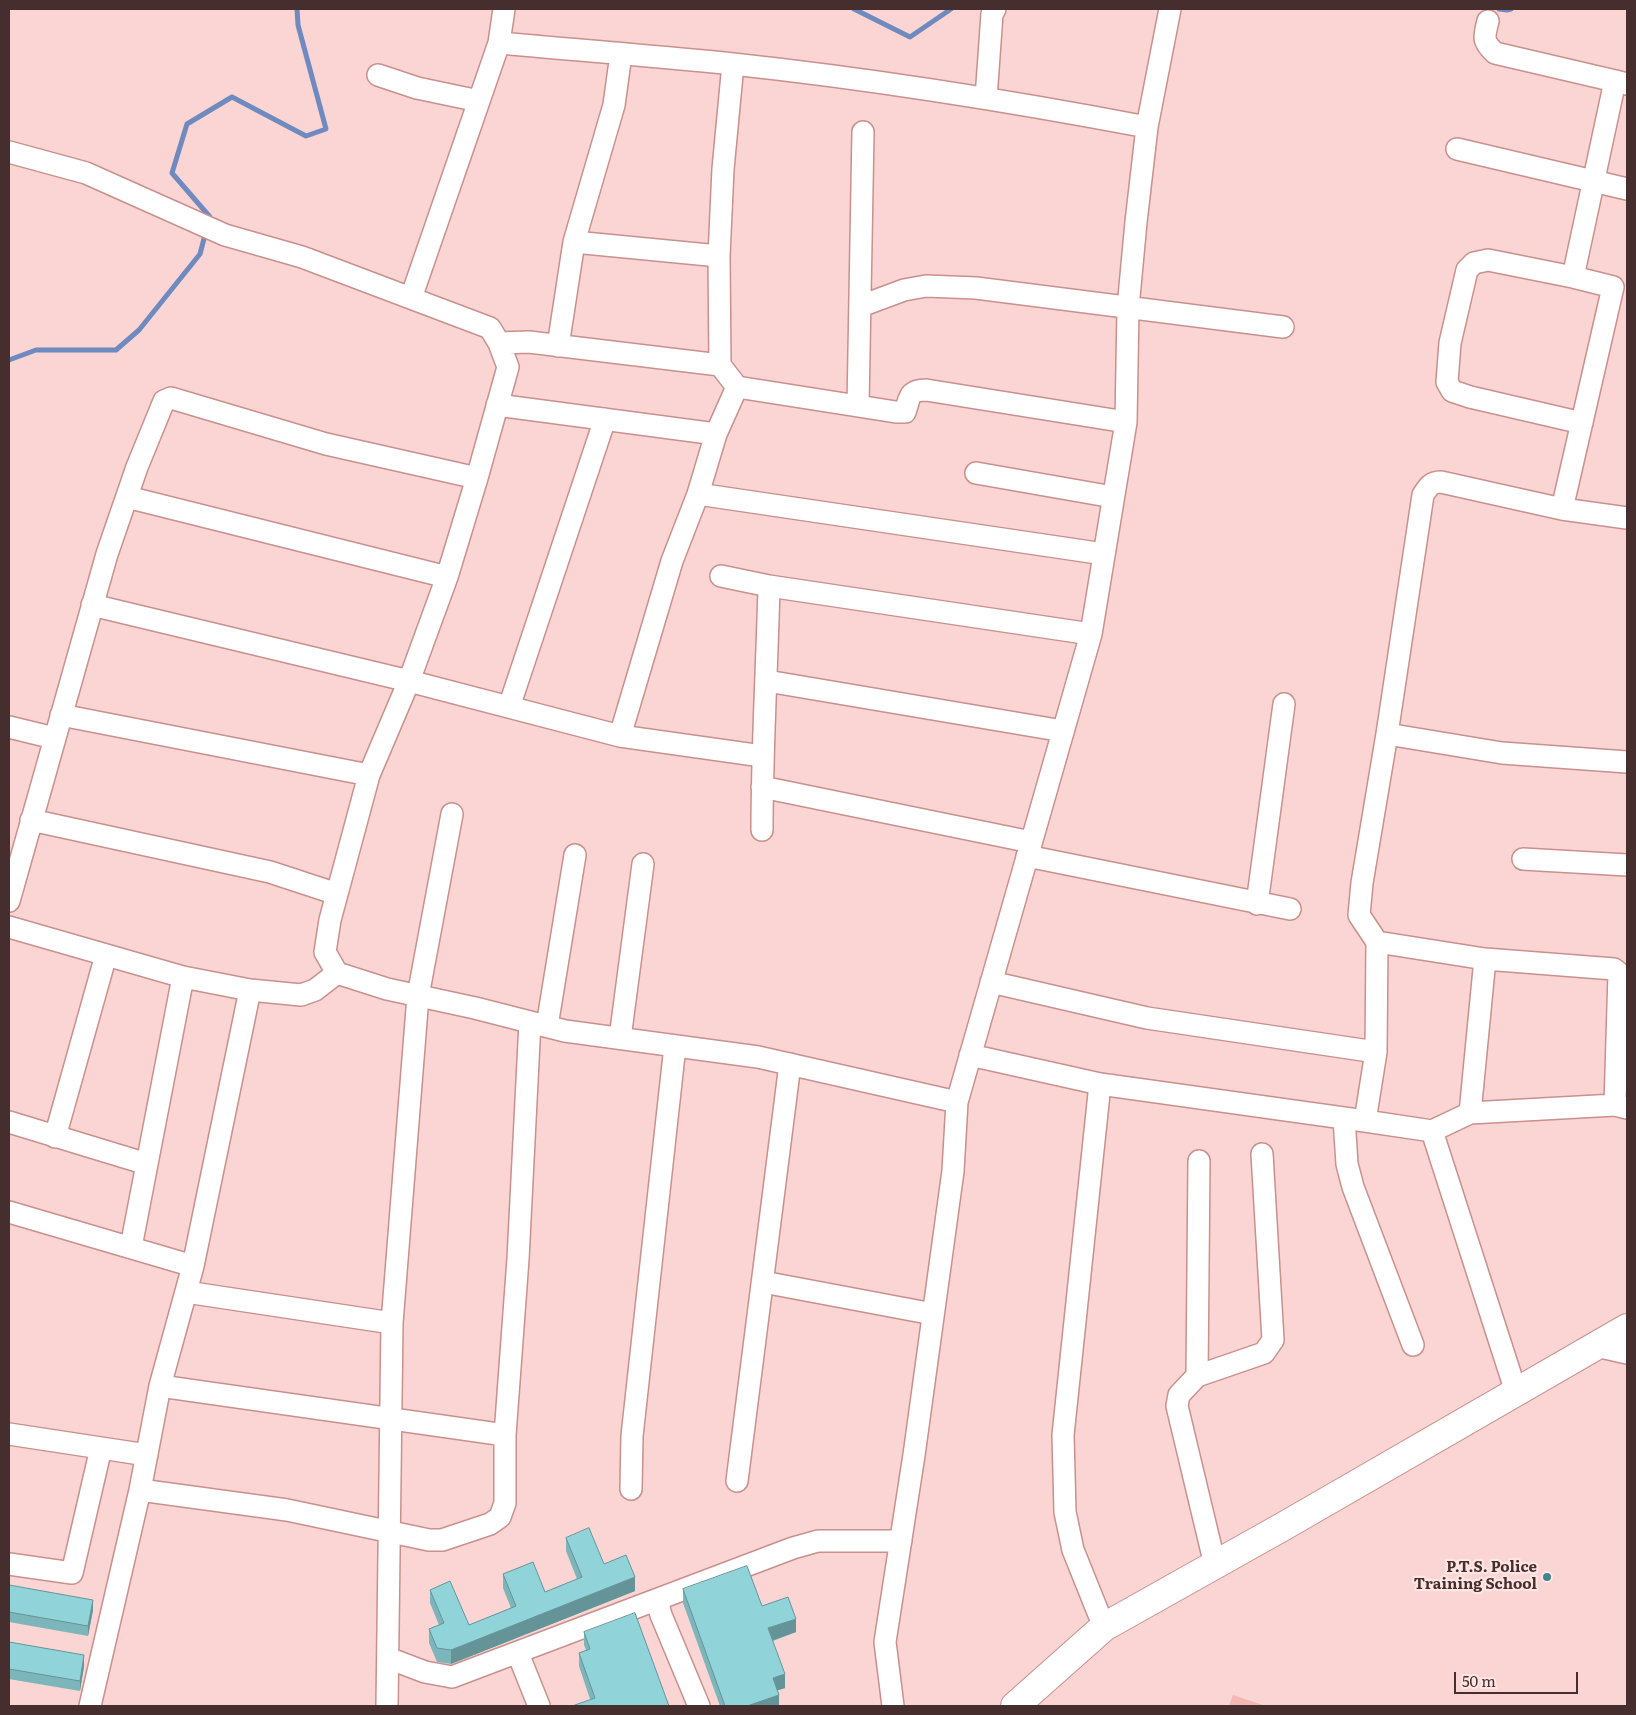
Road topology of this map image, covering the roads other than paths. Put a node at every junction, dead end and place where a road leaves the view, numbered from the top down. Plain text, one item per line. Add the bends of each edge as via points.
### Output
1 (504, 9) edge
2 (995, 9) edge
3 (1170, 9) edge
4 (1488, 21) dead end
5 (499, 43) junction
6 (622, 54) junction
7 (733, 64) junction
8 (378, 75) dead end
9 (1621, 82) edge
10 (986, 98) junction
11 (479, 101) junction
12 (1147, 127) junction
13 (863, 132) dead end
14 (1457, 148) dead end
15 (9, 152) edge
16 (1594, 180) junction
17 (1627, 189) edge
18 (574, 242) junction
19 (719, 256) junction
20 (1573, 277) junction
21 (1620, 289) edge
22 (411, 298) junction
23 (861, 306) junction
24 (1128, 308) junction
25 (1283, 327) dead end
26 (499, 343) junction
27 (558, 346) junction
28 (720, 365) junction
29 (738, 387) junction
30 (497, 404) junction
31 (858, 406) junction
32 (605, 419) junction
33 (1126, 422) junction
34 (1582, 423) junction
35 (716, 434) junction
36 (976, 473) dead end
37 (477, 478) junction
38 (698, 494) junction
39 (126, 497) junction
40 (1113, 497) junction
41 (1562, 508) junction
42 (1627, 518) edge
43 (1104, 554) junction
44 (721, 576) dead end
45 (447, 577) junction
46 (769, 586) junction
47 (92, 605) junction
48 (1091, 634) junction
49 (409, 681) junction
50 (767, 681) junction
51 (1284, 704) dead end
52 (509, 707) junction
53 (61, 715) junction
54 (9, 727) edge
55 (1063, 731) junction
56 (1387, 734) junction
57 (620, 736) junction
58 (54, 738) junction
59 (762, 756) junction
60 (1627, 762) edge
61 (369, 775) junction
62 (762, 787) junction
63 (452, 814) dead end
64 (31, 820) junction
65 (762, 830) dead end
66 (1029, 849) junction
67 (575, 855) dead end
68 (1522, 860) dead end
69 (643, 864) dead end
70 (1627, 865) edge
71 (337, 894) junction
72 (9, 901) edge
73 (1257, 904) junction
74 (1290, 909) dead end
75 (9, 928) edge
76 (1377, 942) junction
77 (106, 955) junction
78 (1485, 959) junction
79 (337, 973) junction
80 (183, 977) junction
81 (991, 982) junction
82 (250, 990) junction
83 (418, 996) junction
84 (539, 1024) junction
85 (620, 1038) junction
86 (675, 1046) junction
87 (1376, 1052) junction
88 (970, 1055) junction
89 (790, 1064) junction
90 (1100, 1084) junction
91 (956, 1102) junction
92 (1621, 1106) edge
93 (1470, 1113) junction
94 (1344, 1118) junction
95 (1365, 1121) junction
96 (9, 1122) edge
97 (1432, 1131) junction
98 (56, 1137) junction
99 (1262, 1154) dead end
100 (1199, 1161) dead end
101 (147, 1164) junction
102 (9, 1212) edge
103 (131, 1247) junction
104 (193, 1266) junction
105 (763, 1282) junction
106 (186, 1292) junction
107 (934, 1314) junction
108 (392, 1323) junction
109 (1627, 1328) edge
110 (1413, 1345) dead end
111 (1596, 1346) junction
112 (1627, 1353) edge
113 (1197, 1376) junction
114 (160, 1386) junction
115 (1516, 1392) junction
116 (391, 1419) junction
117 (9, 1434) edge
118 (504, 1434) junction
119 (101, 1448) junction
120 (147, 1455) junction
121 (738, 1482) dead end
122 (631, 1489) dead end
123 (140, 1490) junction
124 (389, 1531) junction
125 (901, 1541) junction
126 (9, 1564) edge
127 (1215, 1565) junction
128 (657, 1600) junction
129 (1104, 1628) junction
130 (516, 1653) junction
131 (388, 1658) junction
132 (90, 1706) edge
133 (387, 1706) edge
134 (539, 1706) edge
135 (699, 1706) edge
136 (893, 1706) edge
137 (1015, 1706) edge

1 - 5 street
2 - 10 street
3 - 12 street
4 - 9 street via 1484,37 1487,46 1496,52
5 - 6 street
5 - 11 street
6 - 7 street
6 - 18 street via 614,106
7 - 10 street
7 - 19 street
8 - 11 street via 417,88
9 - 16 street
10 - 12 street
11 - 22 street
12 - 24 street
13 - 23 street
14 - 16 street
15 - 22 street via 86,173 225,235 302,258
16 - 17 street
16 - 20 street
18 - 19 street
18 - 27 street
19 - 28 street
20 - 21 street
20 - 34 street via 1488,260 1474,263 1467,270 1450,343 1448,382 1452,390 1470,397
21 - 34 street
22 - 26 street via 490,328
23 - 24 street via 904,290 926,286 976,288
23 - 31 street
24 - 25 street
24 - 33 street
26 - 27 street via 529,342
26 - 30 street via 508,367
27 - 28 street
28 - 29 street
29 - 31 street
29 - 35 street
30 - 32 street
30 - 37 street
31 - 33 street via 903,413 913,392 926,390
32 - 35 street
32 - 52 street
33 - 40 street
34 - 41 street
35 - 38 street
36 - 40 street
37 - 39 street via 326,444 172,398 164,401 159,411
37 - 45 street
38 - 43 street
38 - 57 street via 672,562
39 - 45 street
39 - 47 street
40 - 43 street
41 - 42 street
41 - 56 street via 1442,482 1429,486 1423,494
43 - 48 street
44 - 46 street
45 - 49 street
46 - 48 street
46 - 50 street
47 - 49 street
47 - 53 street
48 - 55 street
49 - 52 street
49 - 61 street
50 - 55 street
50 - 59 street
51 - 73 street
52 - 57 street
53 - 58 street
53 - 61 street
54 - 58 street
55 - 66 street
56 - 60 street via 1502,753
56 - 76 street via 1359,915
57 - 59 street
58 - 64 street
59 - 62 street
61 - 71 street
62 - 65 street
62 - 66 street
63 - 83 street
64 - 71 street via 270,872
64 - 72 street
66 - 73 street
66 - 81 street
67 - 84 street
68 - 70 street
69 - 85 street
71 - 79 street via 324,952
73 - 74 street
75 - 77 street
76 - 78 street
76 - 87 street
77 - 80 street
77 - 98 street
78 - 92 street via 1614,969 1619,973
78 - 93 street
79 - 82 street via 314,990 301,995
79 - 83 street
80 - 82 street
80 - 101 street
81 - 87 street via 1147,1018
81 - 88 street
82 - 104 street
83 - 84 street
83 - 108 street
84 - 85 street
84 - 118 street
85 - 86 street
86 - 89 street
86 - 122 street via 632,1436
87 - 95 street
88 - 90 street
88 - 91 street
89 - 91 street
89 - 105 street
90 - 94 street
90 - 129 street via 1063,1435 1065,1512 1073,1550
91 - 107 street via 952,1171
92 - 93 street
93 - 97 street
94 - 95 street
94 - 110 street via 1347,1164 1353,1187
95 - 97 street
96 - 98 street
97 - 115 street
98 - 101 street
99 - 113 street via 1273,1340 1264,1353
100 - 113 street
101 - 103 street
102 - 103 street
103 - 104 street
104 - 106 street
105 - 107 street
105 - 121 street
106 - 108 street
106 - 114 street
107 - 125 street
108 - 116 street
109 - 111 main road
111 - 112 street
111 - 115 main road
113 - 127 street via 1179,1395 1177,1406
114 - 116 street
114 - 120 street
115 - 127 main road
116 - 118 street
116 - 124 street
117 - 119 street
118 - 124 street via 505,1503 500,1517 490,1524 442,1540
119 - 120 street
119 - 126 street via 72,1573
120 - 123 street
123 - 124 street via 287,1510
123 - 132 street
124 - 131 street
125 - 128 street via 818,1541
125 - 136 street via 885,1642
127 - 129 main road
128 - 130 street
128 - 135 street
129 - 137 main road
130 - 131 street via 452,1677 425,1672
130 - 134 street
131 - 133 street

